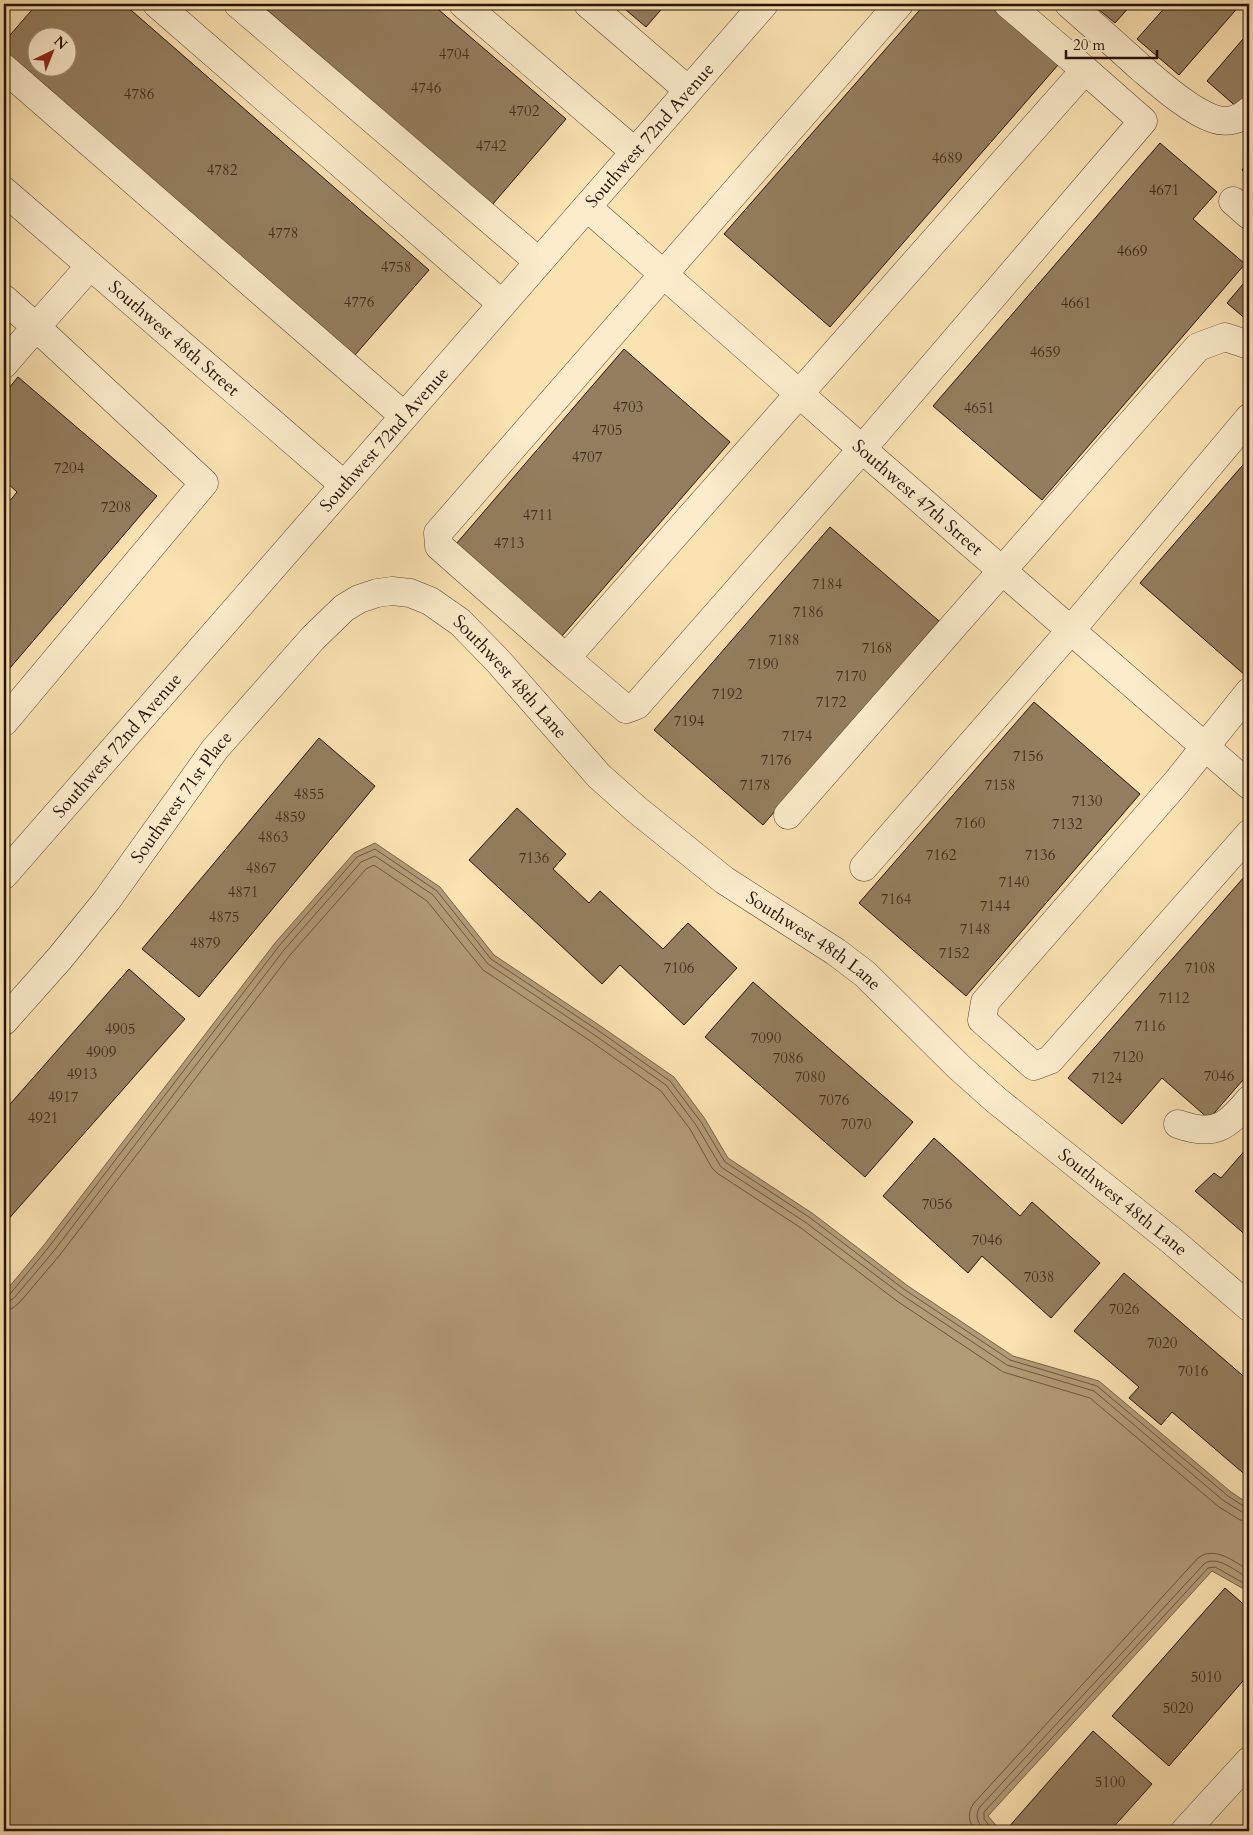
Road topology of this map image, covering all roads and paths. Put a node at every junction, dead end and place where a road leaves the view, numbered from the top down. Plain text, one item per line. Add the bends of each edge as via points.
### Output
1 (157, 4) edge
2 (238, 4) edge
3 (463, 4) edge
4 (588, 4) edge
5 (764, 4) edge
6 (899, 4) edge
7 (1008, 4) edge
8 (1069, 4) edge
9 (4, 68) edge
10 (1085, 70) junction
11 (688, 90) junction
12 (1249, 111) edge
13 (635, 152) junction
14 (4, 191) edge
15 (587, 207) junction
16 (539, 262) junction
17 (90, 266) junction
18 (663, 274) junction
19 (4, 300) edge
20 (502, 304) junction
21 (36, 327) junction
22 (1249, 345) edge
23 (4, 364) edge
24 (799, 394) junction
25 (404, 416) junction
26 (1249, 418) edge
27 (862, 450) junction
28 (344, 485) junction
29 (1003, 571) junction
30 (377, 593) joint
31 (1071, 630) junction
32 (566, 658) junction
33 (1249, 692) edge
34 (4, 722) edge
35 (1205, 747) junction
36 (1249, 785) edge
37 (788, 815) dead end
38 (1249, 834) edge
39 (864, 867) dead end
40 (4, 875) edge
41 (4, 1021) edge
42 (1249, 1100) edge
43 (1178, 1124) dead end
44 (1249, 1307) edge
45 (1249, 1761) edge
46 (1185, 1831) edge

1 - 20 street
2 - 16 street
3 - 13 street
4 - 11 street
5 - 11 street, Southwest 72nd Avenue
6 - 18 street
7 - 10 street
8 - 12 street via 1168,91 1193,108 1214,119 1230,121 1242,118
9 - 25 street
10 - 24 street
10 - 27 street via 1143,121
11 - 13 street, Southwest 72nd Avenue
13 - 15 street, Southwest 72nd Avenue
14 - 17 street, Southwest 48th Street
15 - 16 street, Southwest 72nd Avenue
15 - 18 street, Southwest 47th Street
16 - 20 street, Southwest 72nd Avenue
17 - 21 street
17 - 28 street, Southwest 48th Street
18 - 24 street, Southwest 47th Street
18 - 32 street via 438,533 439,546
19 - 21 street
20 - 25 street, Southwest 72nd Avenue
21 - 23 street
21 - 34 street via 204,483
22 - 29 street via 1225,337 1198,347
24 - 27 street, Southwest 47th Street
24 - 32 street
25 - 28 street, Southwest 72nd Avenue
26 - 31 street
27 - 29 street, Southwest 47th Street
27 - 32 street via 637,706 626,709
28 - 40 street, Southwest 72nd Avenue
29 - 31 street, Southwest 47th Street
29 - 37 street
30 - 41 street, Southwest 71st Place via 344,608 327,623 221,741 97,912
30 - 44 street, Southwest 48th Lane via 410,593 430,601 460,622 593,769 636,809 724,880 865,974 996,1100
31 - 35 street, Southwest 47th Street
31 - 39 street
33 - 35 street
35 - 36 street, Southwest 47th Street
35 - 38 street via 985,1002 982,1020 1034,1066 1050,1060
42 - 43 street via 1233,1120 1222,1126 1208,1130
45 - 46 street

